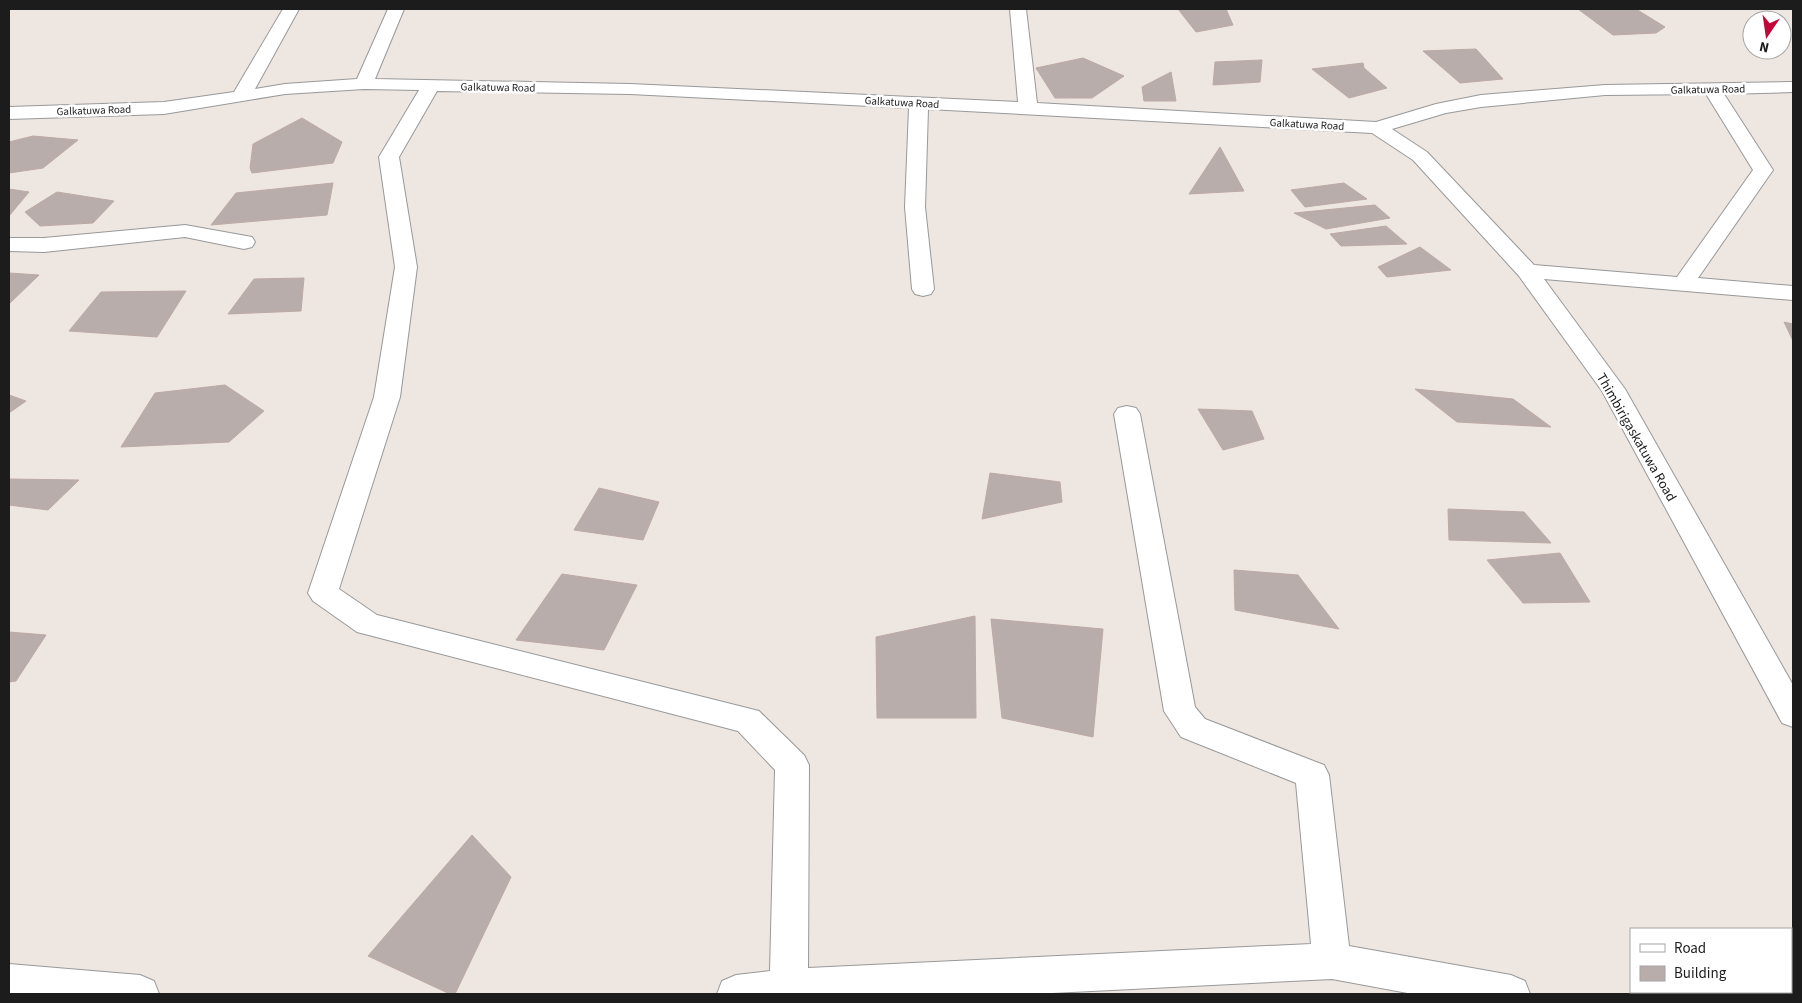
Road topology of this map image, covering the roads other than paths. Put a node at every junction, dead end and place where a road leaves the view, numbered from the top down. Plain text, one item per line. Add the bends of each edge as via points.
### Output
1 (291, 9) edge
2 (396, 9) edge
3 (1018, 9) edge
4 (364, 84) junction
5 (430, 86) junction
6 (1793, 87) edge
7 (1712, 89) junction
8 (241, 97) junction
9 (919, 103) junction
10 (1028, 108) junction
11 (9, 113) edge
12 (1377, 128) junction
13 (244, 242) dead end
14 (9, 245) edge
15 (1527, 271) junction
16 (1683, 284) junction
17 (923, 289) dead end
18 (1793, 293) edge
19 (1127, 414) dead end
20 (1793, 714) edge
21 (1332, 961) junction
22 (9, 982) edge
23 (791, 991) edge
24 (140, 994) edge
25 (736, 994) edge
26 (906, 994) edge
27 (1511, 994) edge

1 - 8 street
2 - 4 street
3 - 10 street
4 - 5 street, Galkatuwa Road
4 - 8 street, Galkatuwa Road via 284,89
5 - 9 street, Galkatuwa Road via 630,89
5 - 23 street via 389,157 406,267 387,397 324,593 368,624 748,720 792,765
6 - 7 street, Galkatuwa Road
7 - 12 street, Galkatuwa Road via 1605,90 1481,101 1443,108
7 - 16 street via 1762,170
8 - 11 street, Galkatuwa Road via 164,108
9 - 10 street, Galkatuwa Road
9 - 17 street via 915,207
10 - 12 street, Galkatuwa Road
12 - 15 street, Thimbirigaskatuwa Road via 1420,156
13 - 14 street via 185,231 44,245
15 - 16 street
15 - 20 street, Thimbirigaskatuwa Road via 1613,389
16 - 18 street
19 - 21 street via 1180,711 1193,728 1312,775
21 - 23 street
21 - 27 street
22 - 24 street
23 - 25 street
23 - 26 street via 905,986

